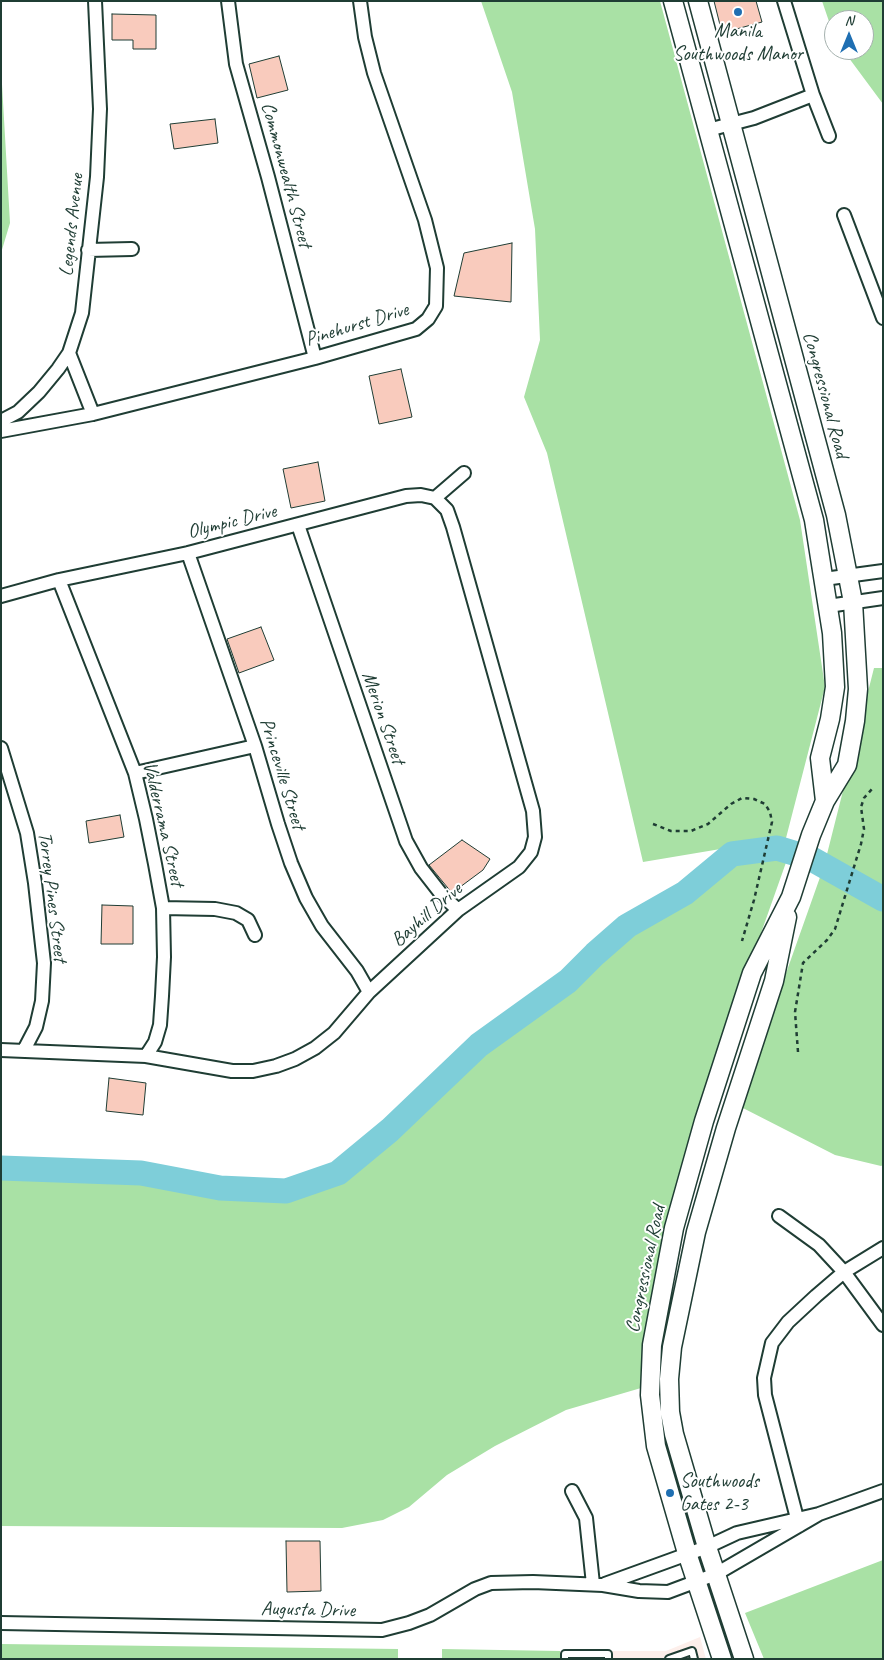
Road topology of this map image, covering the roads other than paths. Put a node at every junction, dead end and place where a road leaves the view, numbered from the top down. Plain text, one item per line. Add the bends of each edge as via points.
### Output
1 (95, 1) edge
2 (228, 1) edge
3 (360, 1) edge
4 (674, 1) edge
5 (698, 1) edge
6 (784, 1) edge
7 (813, 95) junction
8 (730, 124) junction
9 (708, 130) junction
10 (829, 136) dead end
11 (844, 215) dead end
12 (88, 250) junction
13 (132, 250) dead end
14 (883, 318) edge
15 (70, 352) junction
16 (315, 358) junction
17 (93, 414) junction
18 (1, 421) edge
19 (1, 431) edge
20 (464, 473) dead end
21 (435, 498) junction
22 (298, 525) junction
23 (188, 553) junction
24 (883, 571) edge
25 (848, 575) junction
26 (59, 580) junction
27 (824, 580) junction
28 (1, 596) edge
29 (883, 598) edge
30 (853, 602) junction
31 (828, 606) junction
32 (255, 746) junction
33 (1, 748) edge
34 (135, 774) junction
35 (825, 801) junction
36 (791, 895) junction
37 (162, 908) junction
38 (458, 910) junction
39 (255, 935) dead end
40 (369, 992) junction
41 (1, 1050) edge
42 (24, 1050) junction
43 (146, 1056) junction
44 (779, 1216) dead end
45 (883, 1248) edge
46 (844, 1272) junction
47 (883, 1325) edge
48 (572, 1491) dead end
49 (883, 1491) edge
50 (798, 1523) junction
51 (706, 1546) junction
52 (686, 1553) junction
53 (716, 1574) junction
54 (696, 1581) junction
55 (598, 1585) junction
56 (1, 1623) edge
57 (565, 1659) edge
58 (608, 1659) edge
59 (669, 1659) edge
60 (694, 1659) edge
61 (722, 1659) edge
62 (744, 1659) edge

1 - 12 street, Legends Avenue via 100,109 97,177
2 - 16 street, Commonwealth Street via 236,64
3 - 16 street, Pinehurst Drive via 374,73 432,245 437,268 436,306 416,330
4 - 9 main road, Congressional Road
5 - 8 main road, Congressional Road
6 - 7 street
7 - 8 street
7 - 10 street
8 - 9 street
8 - 25 main road, Congressional Road via 836,515
9 - 27 main road, Congressional Road via 814,520
11 - 14 street
12 - 13 street
12 - 15 street, Legends Avenue via 82,313
15 - 17 street
15 - 18 street, Legends Avenue via 39,392 18,412
16 - 17 street, Pinehurst Drive
17 - 19 street, Pinehurst Drive
20 - 21 street
21 - 22 street, Olympic Drive via 406,496
21 - 38 street, Bayhill Drive via 447,510 453,527 535,826 531,852 519,867
22 - 23 street, Olympic Drive
22 - 38 street, Merion Street via 406,841 421,868
23 - 26 street, Olympic Drive
23 - 32 street, Princeville Street
24 - 25 street
25 - 27 street
25 - 30 main road, Congressional Road
26 - 28 street, Olympic Drive
26 - 34 street, Valderrama Street
27 - 31 main road, Congressional Road
29 - 30 street
30 - 31 street
30 - 35 main road, Congressional Road via 858,689 855,721 847,765
31 - 35 main road, Congressional Road via 835,687 820,758
32 - 34 street
32 - 40 street, Princeville Street via 291,863 306,898
33 - 42 street, Torrey Pines Street via 27,833 44,963 42,1001 36,1027
34 - 37 street, Valderrama Street
35 - 36 main road, Congressional Road
36 - 51 main road, Congressional Road via 774,982 696,1232 672,1347 669,1394 674,1434
36 - 52 main road, Congressional Road via 752,973 704,1121 674,1228 652,1345 650,1394 656,1446
37 - 39 street via 215,909 236,913 248,920
37 - 43 street, Valderrama Street via 164,957 160,1025
38 - 40 street, Bayhill Drive
40 - 43 street, Bayhill Drive via 334,1033 315,1048 276,1066 232,1071
41 - 42 street, Bayhill Drive
42 - 43 street, Bayhill Drive
44 - 46 street via 820,1245
45 - 46 street
46 - 47 street
46 - 50 street via 788,1322 772,1343 764,1378
48 - 55 street via 586,1518
49 - 50 street, Augusta Drive
50 - 51 street, Augusta Drive via 737,1533
50 - 53 street, Augusta Drive
51 - 52 street, Augusta Drive
51 - 53 main road, Congressional Road
52 - 54 main road, Congressional Road
52 - 55 street, Augusta Drive
53 - 54 street, Augusta Drive
53 - 62 main road, Congressional Road
54 - 55 street, Augusta Drive via 668,1592
54 - 61 main road, Congressional Road
55 - 56 street, Augusta Drive via 491,1583 430,1615 382,1630
57 - 58 lane via 565,1654 608,1654
59 - 60 lane via 692,1651

